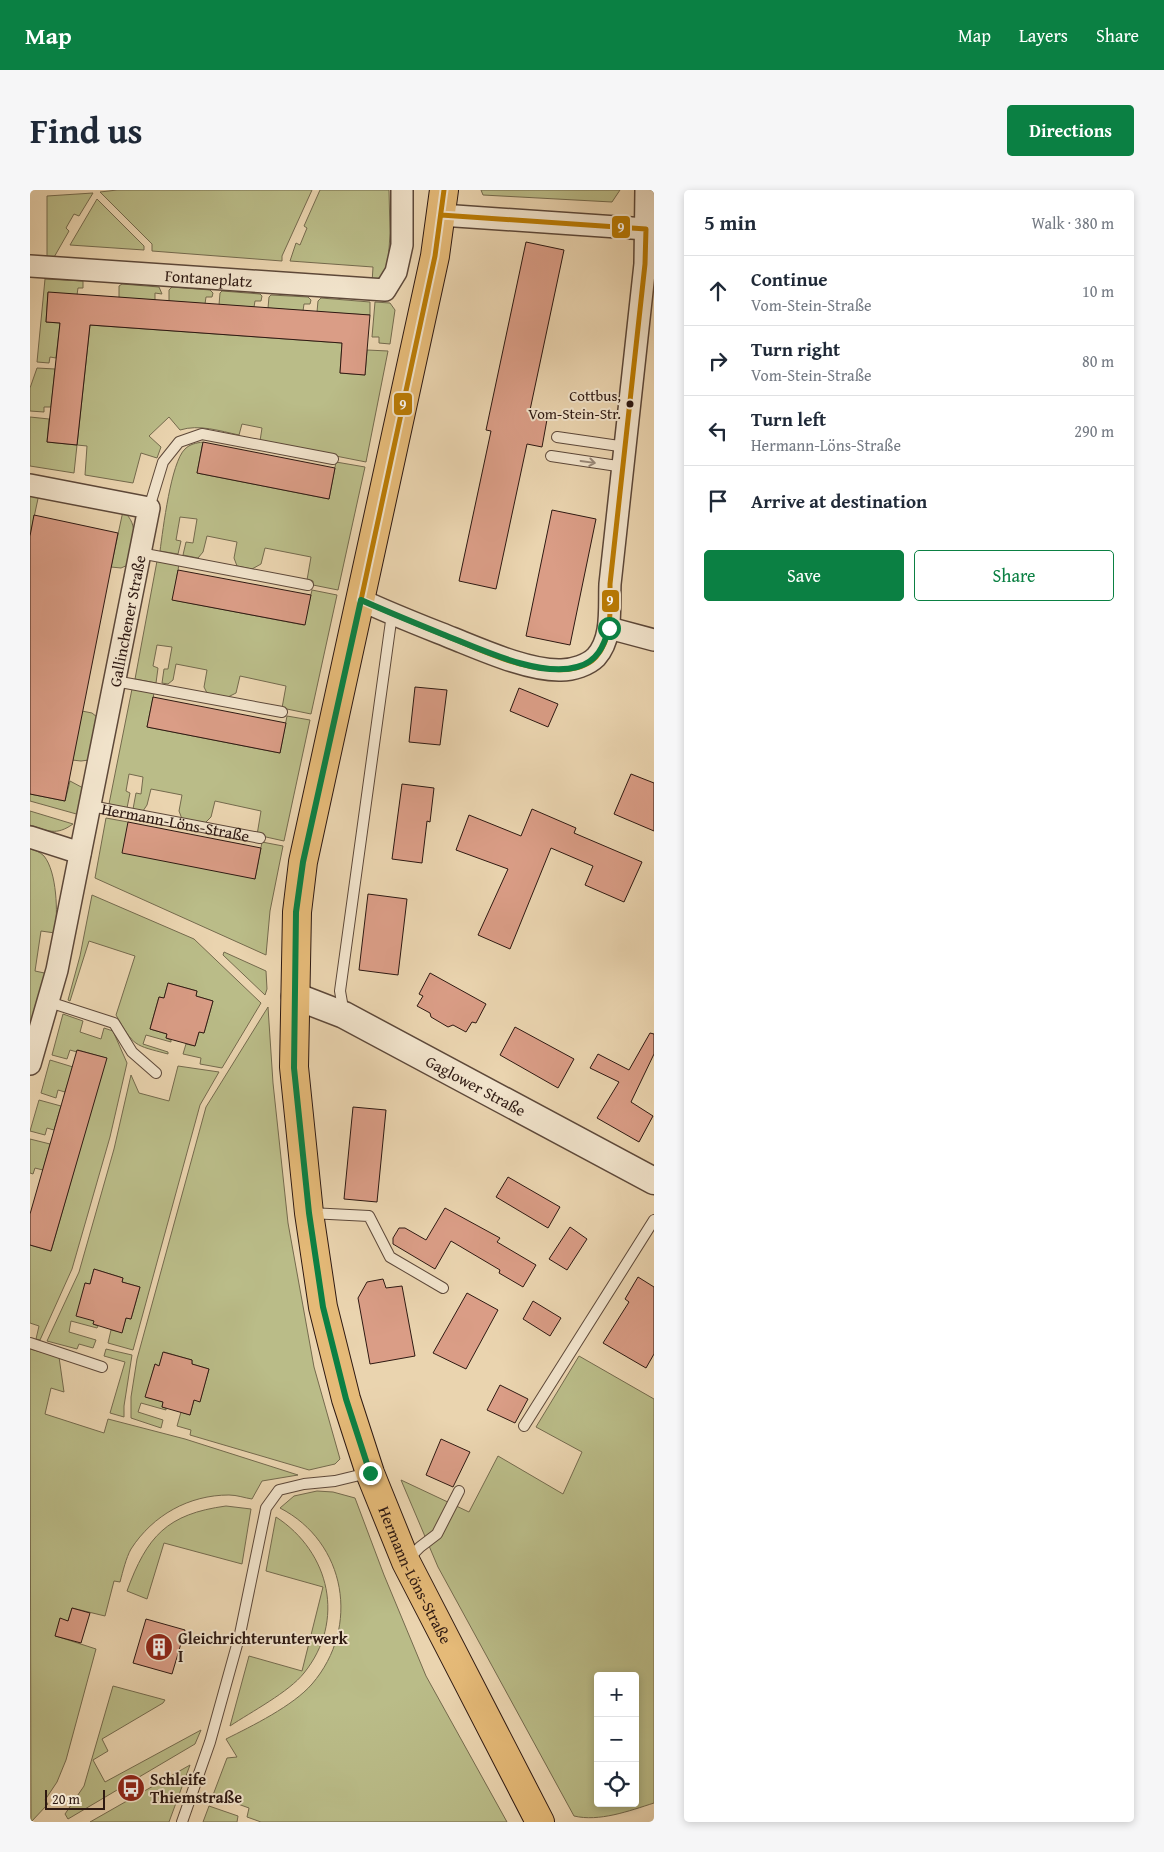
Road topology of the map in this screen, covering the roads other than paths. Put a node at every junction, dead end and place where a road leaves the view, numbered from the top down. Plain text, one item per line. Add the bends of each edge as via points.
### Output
1 (402, 190) edge
2 (646, 190) edge
3 (443, 202) edge
4 (646, 229) junction
5 (650, 264) edge
6 (30, 266) edge
7 (557, 437) dead end
8 (551, 456) dead end
9 (625, 457) junction
10 (333, 458) dead end
11 (30, 485) edge
12 (149, 508) junction
13 (140, 553) junction
14 (308, 585) dead end
15 (361, 600) junction
16 (392, 614) junction
17 (609, 628) junction
18 (654, 640) edge
19 (115, 680) junction
20 (282, 712) dead end
21 (91, 806) junction
22 (30, 838) edge
23 (260, 838) dead end
24 (80, 854) junction
25 (295, 996) junction
26 (49, 1002) junction
27 (344, 1015) junction
28 (30, 1064) edge
29 (156, 1073) dead end
30 (654, 1182) edge
31 (309, 1213) junction
32 (654, 1220) edge
33 (443, 1288) dead end
34 (30, 1343) edge
35 (102, 1366) dead end
36 (524, 1426) dead end
37 (370, 1473) junction
38 (459, 1491) dead end
39 (406, 1562) junction
40 (182, 1822) edge
41 (540, 1822) edge

1 - 6 street, Fontaneplatz via 402,245 396,272 386,290
2 - 4 street
3 - 4 street
3 - 15 main road, Hermann-Löns-Straße via 435,256
4 - 5 street
5 - 9 street
7 - 9 lane
8 -> 9 lane
9 - 17 street via 610,584
10 - 12 lane via 202,434 179,442 163,462
11 - 12 street
12 - 13 street, Gallinchener Straße
13 - 14 lane
13 - 19 street, Gallinchener Straße
15 - 16 street
15 - 25 main road, Hermann-Löns-Straße via 303,862 296,912
16 - 17 street via 501,658 546,669 579,667 595,658
16 - 27 lane via 340,991
17 - 18 street
19 - 20 lane
19 - 21 street, Gallinchener Straße
21 - 23 lane, Hermann-Löns-Straße
21 - 24 street, Gallinchener Straße
22 - 24 street
24 - 26 street, Gallinchener Straße
25 - 27 street, Gaglower Straße
25 - 31 main road, Hermann-Löns-Straße via 294,1068
26 - 28 street, Gallinchener Straße
26 - 29 lane via 114,1024 132,1052
27 - 30 street, Gaglower Straße
31 - 33 lane via 369,1216 390,1257
31 - 37 main road, Hermann-Löns-Straße via 323,1307 346,1399
32 - 36 lane
34 - 35 lane
37 - 39 main road, Hermann-Löns-Straße
37 - 40 lane via 279,1490 266,1508 240,1634 210,1742
38 - 39 lane via 437,1534
39 - 41 main road, Hermann-Löns-Straße

